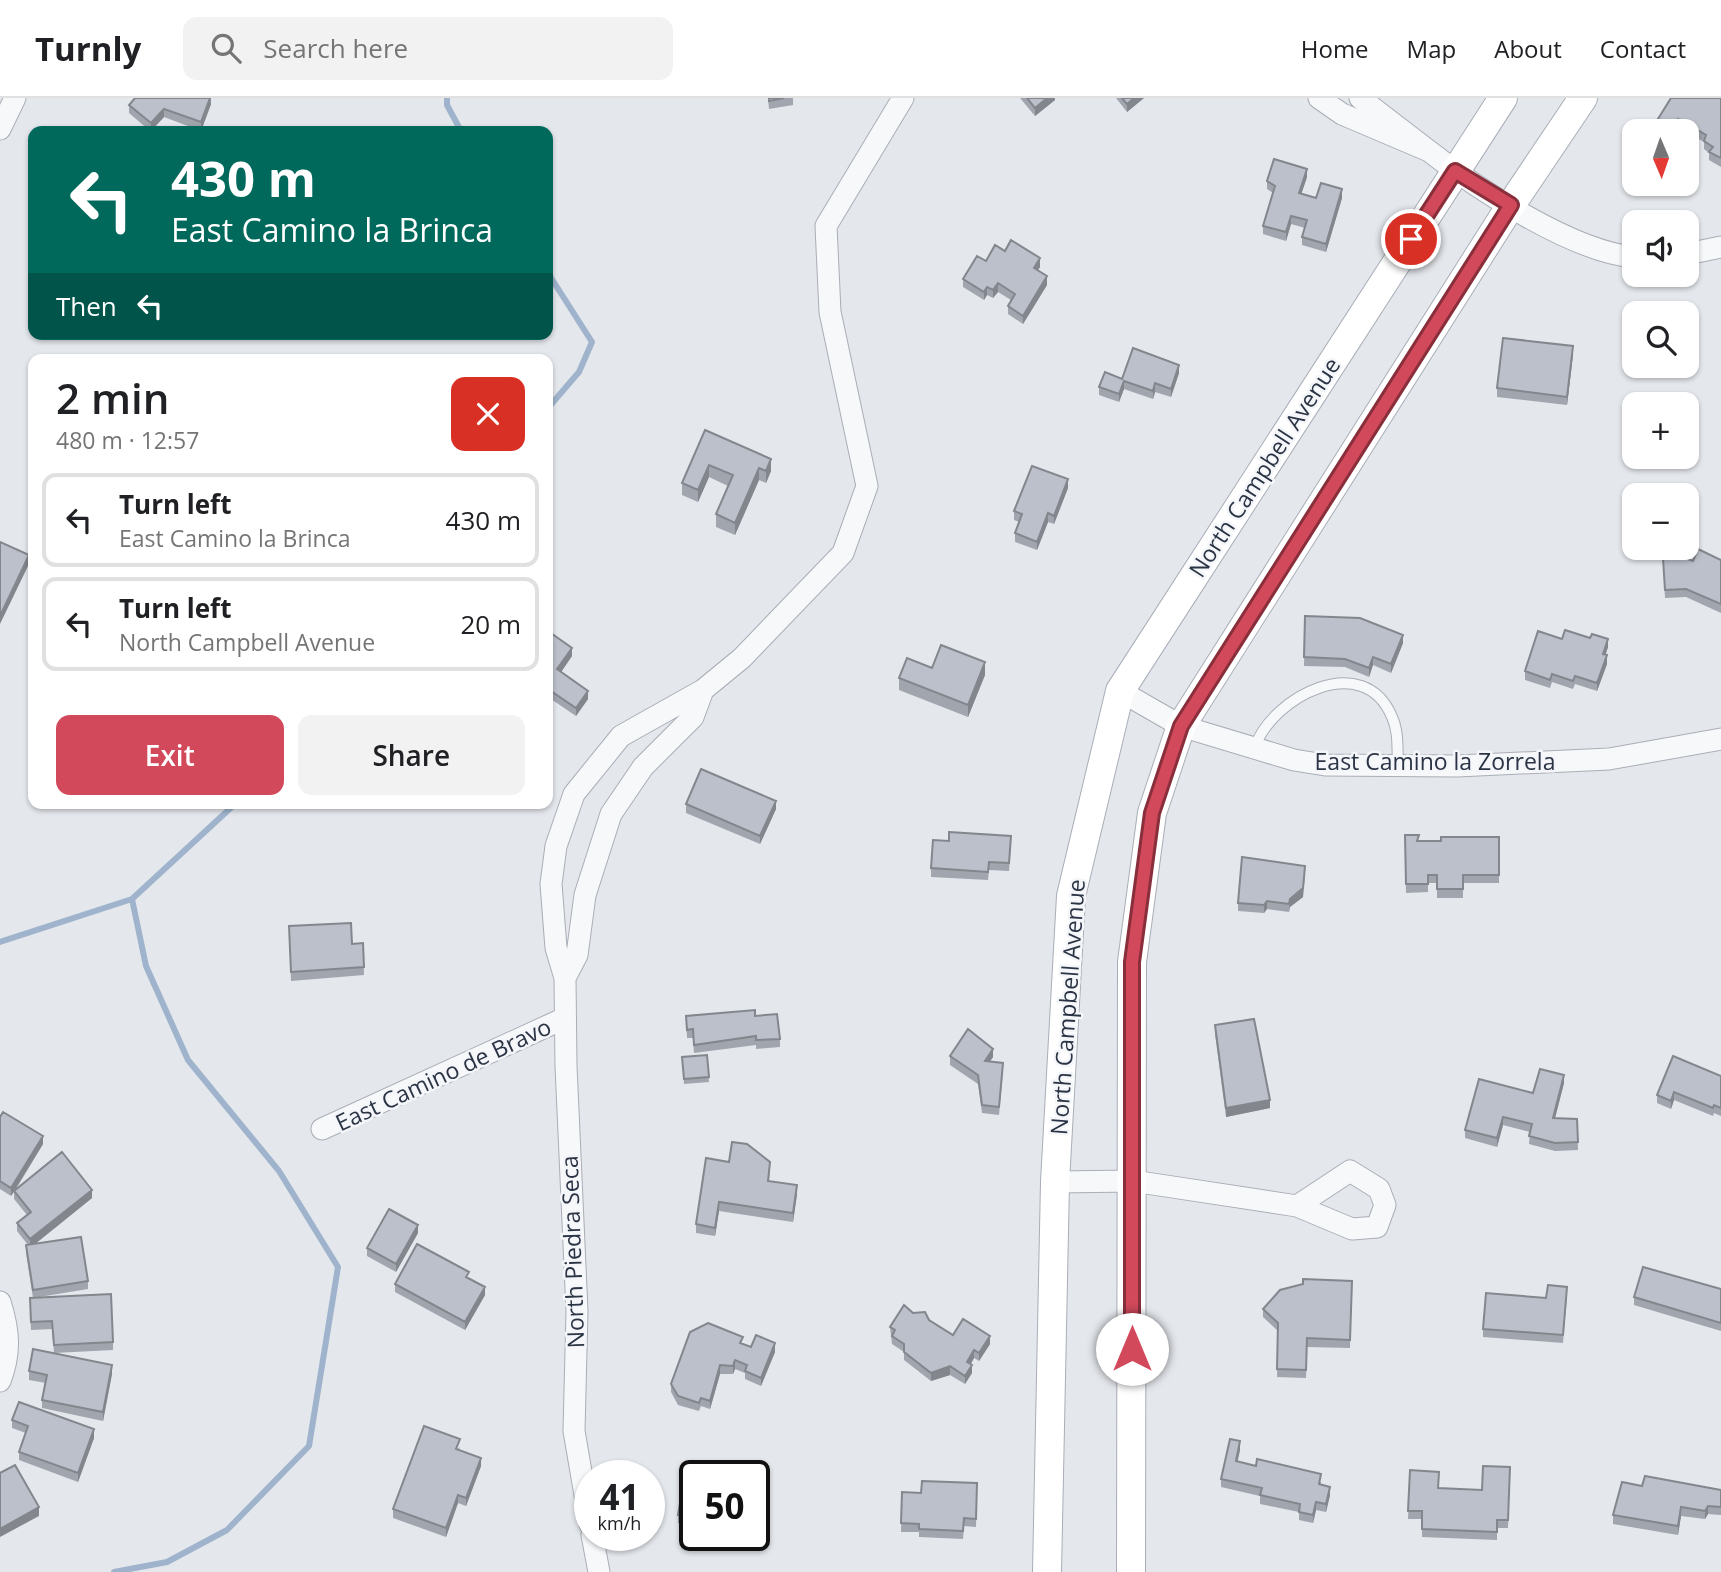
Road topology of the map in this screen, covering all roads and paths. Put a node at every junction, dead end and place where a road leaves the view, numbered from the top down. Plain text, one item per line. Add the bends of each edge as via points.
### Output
1 (15, 98) edge
2 (903, 98) edge
3 (1319, 98) edge
4 (1360, 98) edge
5 (1503, 98) edge
6 (1583, 98) edge
7 (0, 129) edge
8 (1429, 151) junction
9 (1455, 171) junction
10 (1511, 205) junction
11 (1721, 247) edge
12 (1699, 252) edge
13 (1622, 255) edge
14 (703, 690) junction
15 (1120, 691) junction
16 (1181, 726) junction
17 (1721, 739) edge
18 (1255, 747) junction
19 (1398, 765) junction
20 (565, 978) junction
21 (565, 1018) junction
22 (322, 1129) dead end
23 (1133, 1181) junction
24 (1055, 1182) junction
25 (1297, 1206) dead end
26 (0, 1302) edge
27 (0, 1381) edge
28 (579, 1460) edge
29 (595, 1551) edge
30 (599, 1572) edge
31 (1046, 1572) edge
32 (1131, 1572) edge

1 - 7 street
2 - 14 street, North Piedra Seca via 826,226 830,312 867,486 843,553 742,658
3 - 8 street via 1342,114
4 - 8 street
5 - 9 main road, North Campbell Avenue
6 - 10 main road
8 - 9 street
9 - 10 street
9 - 15 main road, North Campbell Avenue
10 - 13 street via 1580,242
10 - 16 main road
11 - 12 street
14 - 20 street, North Piedra Seca via 692,716 643,767 611,814 585,895 577,955
14 - 20 street, North Piedra Seca via 621,736 574,794 556,846 551,884 556,948
15 - 16 street, East Camino la Zorrela
15 - 24 main road, North Campbell Avenue via 1071,895
16 - 18 street, East Camino la Zorrela
16 - 23 main road via 1152,813 1132,962
17 - 19 street, East Camino la Zorrela via 1609,759
18 - 19 street, East Camino la Zorrela via 1325,765
18 - 19 lane via 1268,724 1306,692 1321,685 1349,683 1366,688 1392,716
20 - 21 street, North Piedra Seca
21 - 22 street, East Camino de Bravo
21 - 28 street, North Piedra Seca via 577,1311 574,1431
23 - 24 street
23 - 25 street
23 - 32 main road
24 - 31 main road, North Campbell Avenue
26 - 27 street via 7,1324 8,1360
29 - 30 street

